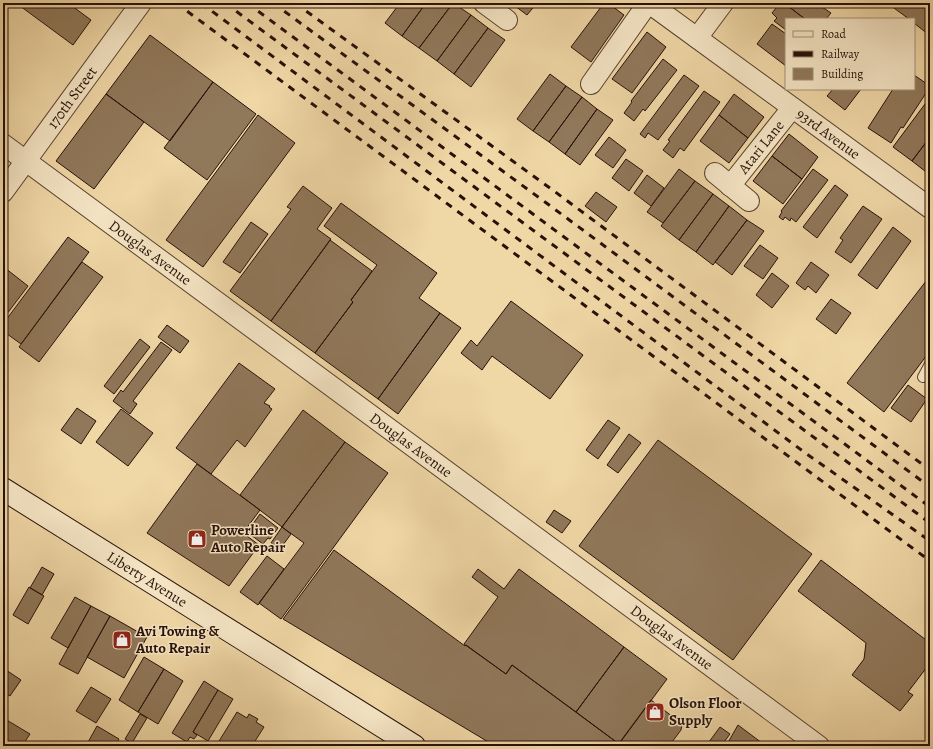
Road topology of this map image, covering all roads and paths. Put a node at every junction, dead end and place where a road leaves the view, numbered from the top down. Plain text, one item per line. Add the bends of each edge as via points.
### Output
1 (142, 3) edge
2 (484, 3) edge
3 (648, 3) edge
4 (723, 3) edge
5 (507, 20) dead end
6 (697, 38) junction
7 (591, 84) dead end
8 (792, 108) junction
9 (3, 144) edge
10 (26, 161) junction
11 (715, 173) dead end
12 (730, 186) junction
13 (3, 192) edge
14 (749, 202) dead end
15 (930, 208) edge
16 (930, 364) edge
17 (923, 377) dead end
18 (3, 489) edge
19 (408, 745) edge
20 (819, 746) edge

1 - 10 street, 170th Street
2 - 5 street
3 - 6 street, 93rd Avenue
3 - 7 street
4 - 6 street
6 - 8 street, 93rd Avenue
8 - 12 street, Atari Lane
8 - 15 street, 93rd Avenue
9 - 10 street, Douglas Avenue
10 - 13 street, 170th Street
10 - 20 street, Douglas Avenue
11 - 12 street, Atari Lane
12 - 14 street, Atari Lane
16 - 17 lane
18 - 19 main road, Liberty Avenue

